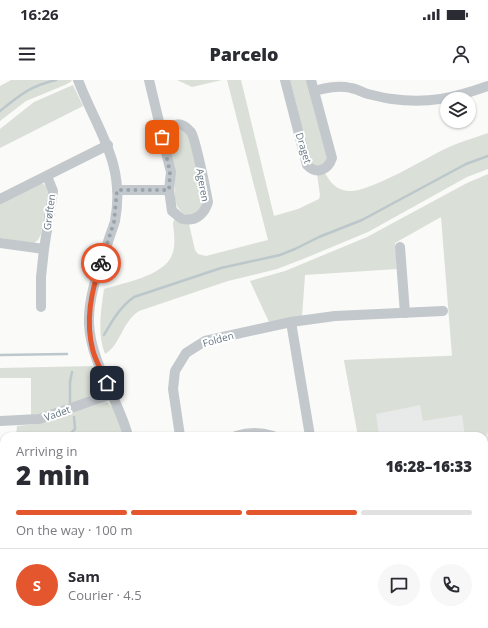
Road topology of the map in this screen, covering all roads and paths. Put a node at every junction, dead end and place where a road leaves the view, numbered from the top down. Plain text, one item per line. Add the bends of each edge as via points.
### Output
1 (78, 80) edge
2 (149, 80) edge
3 (285, 80) edge
4 (311, 80) edge
5 (488, 86) edge
6 (314, 91) junction
7 (164, 130) junction
8 (108, 145) junction
9 (47, 176) junction
10 (117, 190) junction
11 (169, 190) junction
12 (0, 199) edge
13 (0, 243) edge
14 (400, 247) dead end
15 (44, 249) junction
16 (41, 307) dead end
17 (443, 311) dead end
18 (405, 313) junction
19 (291, 322) junction
20 (112, 394) junction
21 (0, 421) edge
22 (126, 432) edge
23 (179, 432) edge
24 (309, 432) edge

1 - 8 street
2 - 7 street, Ageren via 160,126
3 - 6 street, Draget via 307,165 312,169 321,170 328,166 332,158
4 - 6 street, Draget
5 - 6 street via 442,100 425,101 390,99 351,88 330,87
7 - 11 street, Ageren via 162,137 170,172
7 - 11 street, Ageren via 173,124 183,125 192,133 208,202 206,211 196,219 183,219 172,211
8 - 9 street
8 - 10 street
9 - 12 street
9 - 15 street, Grøften via 52,191
10 - 11 street
10 - 20 street via 114,222 89,311 94,353
13 - 15 street
14 - 18 street
15 - 16 street, Grøften
17 - 18 street, Folden
18 - 19 street, Folden via 335,316
19 - 23 street, Folden via 205,341 186,353 175,372 173,389
19 - 24 street
20 - 21 street, Vadet via 39,419
20 - 22 street

